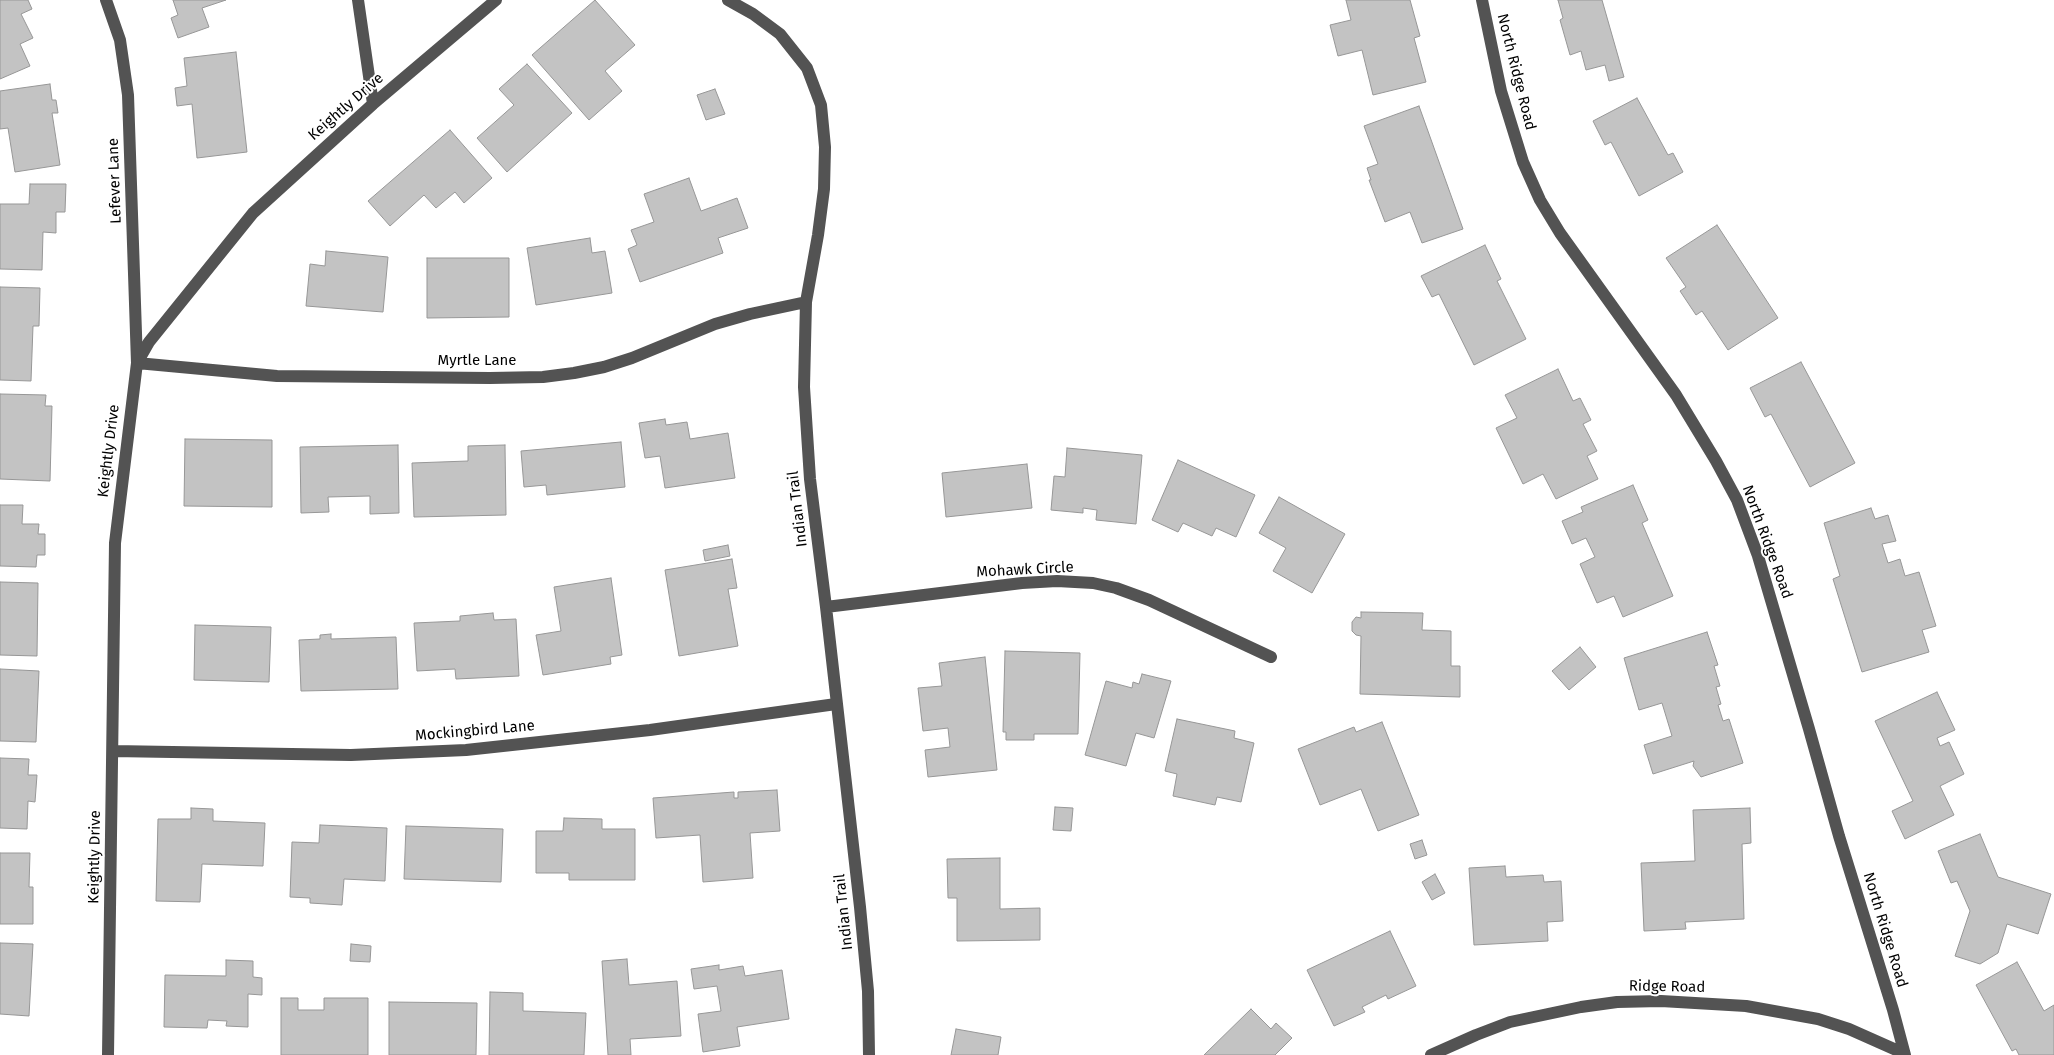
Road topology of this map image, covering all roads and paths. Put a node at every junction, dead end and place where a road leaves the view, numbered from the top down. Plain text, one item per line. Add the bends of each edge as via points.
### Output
1 (106, 0) edge
2 (358, 0) edge
3 (496, 0) edge
4 (728, 0) edge
5 (1482, 0) edge
6 (373, 104) junction
7 (806, 302) junction
8 (137, 363) junction
9 (826, 607) junction
10 (1271, 657) dead end
11 (836, 704) junction
12 (113, 751) junction
13 (1904, 1054) edge
14 (108, 1055) edge
15 (869, 1055) edge
16 (1431, 1055) edge

1 - 8 street, Lefever Lane via 120,40 128,95
2 - 6 street
3 - 6 street, Keightly Drive
4 - 7 street, Indian Trail via 754,14 780,34 807,68 821,105 826,147 824,189
5 - 13 street, North Ridge Road via 1501,91 1523,162 1540,200 1676,395 1737,500 1766,584
6 - 8 street, Keightly Drive via 253,213 149,342
7 - 8 street, Myrtle Lane via 716,324 604,367 543,377 277,376
7 - 9 street, Indian Trail via 804,387 810,478
8 - 12 street, Keightly Drive via 116,543
9 - 10 street, Mohawk Circle via 1022,583 1092,583 1149,600
9 - 11 street, Indian Trail
11 - 12 street, Mockingbird Lane via 650,730 466,750 351,755
11 - 15 street, Indian Trail via 868,991
12 - 14 street, Keightly Drive
13 - 16 street, Ridge Road via 1849,1028 1818,1019 1746,1006 1661,1001 1581,1007 1510,1022

